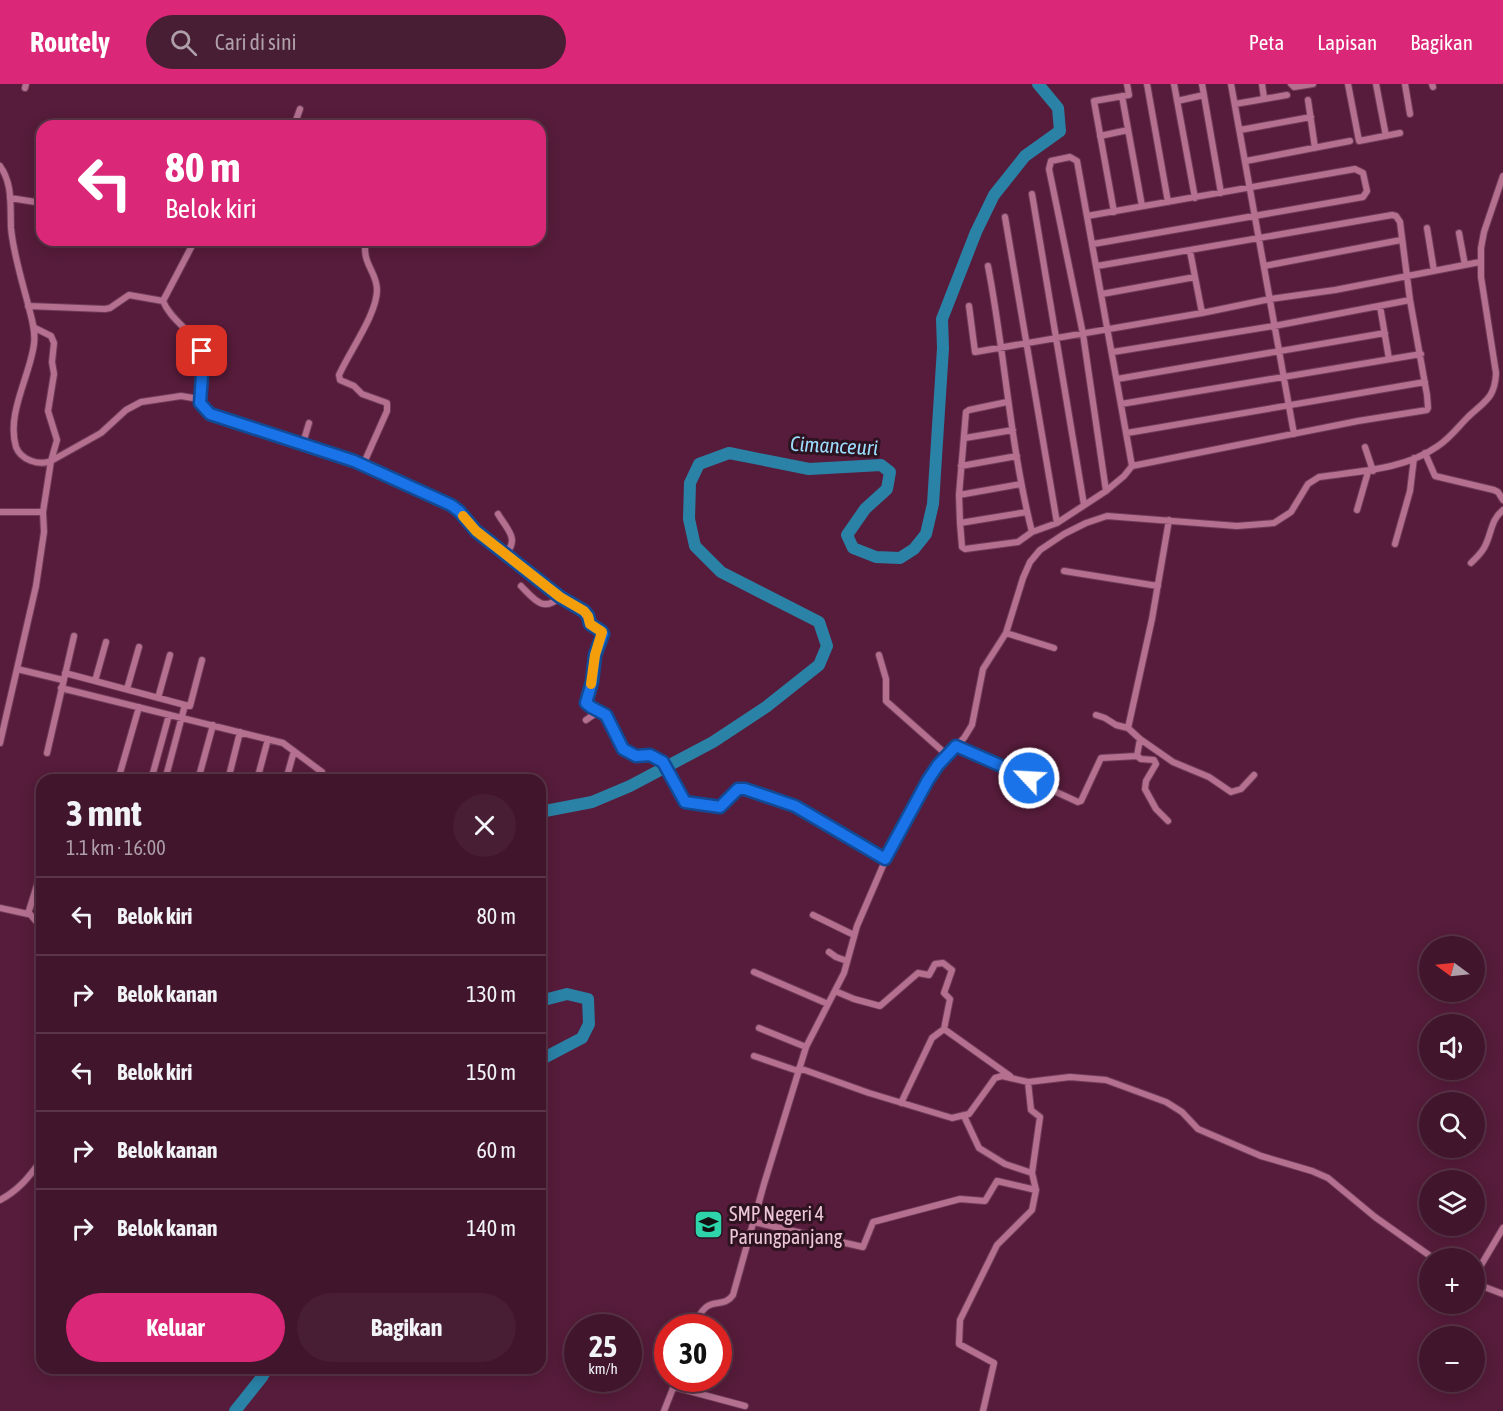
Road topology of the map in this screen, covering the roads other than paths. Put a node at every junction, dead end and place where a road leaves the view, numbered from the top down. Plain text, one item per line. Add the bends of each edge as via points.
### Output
1 (1127, 84) edge
2 (1147, 84) edge
3 (1174, 84) edge
4 (1202, 84) edge
5 (1231, 84) edge
6 (1262, 84) edge
7 (1291, 84) edge
8 (1313, 84) edge
9 (1348, 84) edge
10 (1376, 84) edge
11 (1405, 84) edge
12 (1204, 95) junction
13 (1287, 95) dead end
14 (1122, 96) junction
15 (1264, 98) junction
16 (1308, 100) dead end
17 (1177, 101) junction
18 (1235, 104) junction
19 (300, 109) dead end
20 (1410, 114) dead end
21 (1311, 117) junction
22 (296, 120) edge
23 (1128, 130) junction
24 (1240, 130) junction
25 (1400, 133) dead end
26 (1100, 136) junction
27 (1386, 136) junction
28 (1350, 141) dead end
29 (1315, 147) junction
30 (1246, 161) junction
31 (0, 166) edge
32 (1503, 176) edge
33 (1250, 188) junction
34 (1221, 193) junction
35 (1032, 194) dead end
36 (10, 198) junction
37 (1195, 198) junction
38 (36, 202) edge
39 (1168, 202) junction
40 (1142, 206) junction
41 (1114, 212) junction
42 (1256, 215) junction
43 (1087, 216) junction
44 (1005, 217) dead end
45 (1427, 228) dead end
46 (1459, 233) dead end
47 (1260, 238) junction
48 (1401, 240) junction
49 (1093, 244) junction
50 (192, 246) edge
51 (366, 246) edge
52 (1190, 251) junction
53 (1480, 262) junction
54 (1464, 265) junction
55 (988, 266) dead end
56 (1097, 266) junction
57 (1264, 266) junction
58 (1434, 271) junction
59 (1407, 276) junction
60 (1195, 278) junction
61 (1102, 294) junction
62 (1270, 299) junction
63 (1410, 300) junction
64 (163, 301) junction
65 (28, 306) junction
66 (969, 306) dead end
67 (1380, 306) junction
68 (1202, 313) junction
69 (1274, 326) junction
70 (35, 328) junction
71 (1109, 329) junction
72 (1385, 333) junction
73 (1083, 334) junction
74 (1056, 339) junction
75 (1026, 345) junction
76 (1000, 350) junction
77 (1278, 351) junction
78 (1113, 352) junction
79 (1421, 354) junction
80 (1389, 359) junction
81 (1284, 378) junction
82 (1117, 379) junction
83 (1425, 382) junction
84 (199, 399) junction
85 (1007, 402) junction
86 (1121, 404) junction
87 (1289, 405) junction
88 (309, 423) dead end
89 (1013, 430) junction
90 (1127, 434) junction
91 (1294, 434) junction
92 (965, 438) junction
93 (303, 443) junction
94 (1365, 447) dead end
95 (1425, 453) junction
96 (1017, 456) junction
97 (1414, 458) junction
98 (51, 461) junction
99 (363, 465) junction
100 (961, 466) junction
101 (1132, 466) junction
102 (1371, 471) junction
103 (1021, 484) junction
104 (1106, 491) junction
105 (959, 495) junction
106 (1503, 500) edge
107 (1084, 505) junction
108 (1357, 510) dead end
109 (1503, 510) edge
110 (0, 512) edge
111 (43, 512) junction
112 (1027, 512) junction
113 (498, 514) dead end
114 (1169, 520) junction
115 (960, 523) junction
116 (1057, 523) junction
117 (1032, 532) junction
118 (1395, 544) dead end
119 (506, 553) junction
120 (1471, 563) dead end
121 (1064, 571) dead end
122 (520, 586) dead end
123 (1158, 586) junction
124 (560, 597) junction
125 (1006, 633) junction
126 (74, 636) dead end
127 (106, 642) dead end
128 (139, 647) dead end
129 (1054, 648) dead end
130 (170, 655) dead end
131 (879, 655) dead end
132 (202, 660) dead end
133 (17, 669) junction
134 (64, 677) junction
135 (95, 681) junction
136 (61, 688) junction
137 (127, 689) junction
138 (158, 698) junction
139 (185, 705) junction
140 (139, 707) junction
141 (598, 711) junction
142 (169, 714) junction
143 (1096, 715) dead end
144 (182, 718) junction
145 (586, 720) dead end
146 (213, 725) junction
147 (1128, 728) junction
148 (240, 732) junction
149 (268, 739) junction
150 (1140, 739) junction
151 (0, 743) edge
152 (956, 746) junction
153 (294, 751) junction
154 (47, 753) dead end
155 (946, 755) junction
156 (1137, 756) junction
157 (120, 774) edge
158 (153, 774) edge
159 (167, 774) edge
160 (200, 774) edge
161 (230, 774) edge
162 (259, 774) edge
163 (288, 774) edge
164 (322, 774) edge
165 (1254, 775) dead end
166 (1168, 820) dead end
167 (885, 859) junction
168 (36, 889) edge
169 (0, 908) edge
170 (29, 913) junction
171 (813, 915) dead end
172 (36, 921) edge
173 (854, 935) junction
174 (829, 952) dead end
175 (847, 961) junction
176 (754, 972) dead end
177 (835, 991) junction
178 (828, 1004) junction
179 (759, 1028) dead end
180 (945, 1029) junction
181 (806, 1047) junction
182 (754, 1056) dead end
183 (798, 1070) junction
184 (1014, 1079) junction
185 (1028, 1082) junction
186 (901, 1103) junction
187 (964, 1116) junction
188 (36, 1167) edge
189 (1032, 1173) junction
190 (1036, 1190) junction
191 (0, 1200) edge
192 (754, 1222) junction
193 (1503, 1228) edge
194 (1419, 1248) edge
195 (1485, 1258) edge
196 (1485, 1287) edge
197 (1503, 1294) edge
198 (701, 1314) edge
199 (672, 1392) edge
200 (693, 1392) edge
201 (745, 1406) dead end
202 (664, 1411) edge
203 (983, 1411) edge

1 - 14 street via 1129,95
2 - 39 street
3 - 17 street
4 - 12 street
5 - 18 street
6 - 15 street
7 - 8 street
9 - 27 street via 1359,141
10 - 27 street
11 - 20 street
12 - 17 street
12 - 34 street
13 - 15 street
14 - 23 street
14 - 26 street via 1094,101
15 - 18 street
16 - 21 street
17 - 37 street
18 - 24 street
19 - 22 street
21 - 24 street
21 - 29 street
23 - 26 street
23 - 40 street
24 - 30 street
25 - 27 street
26 - 41 street
28 - 29 street
29 - 30 street
30 - 33 street
31 - 36 street via 9,183
32 - 53 street via 1484,232
33 - 34 street
33 - 42 street
33 - 42 street via 1355,169 1363,173 1363,197
34 - 37 street
35 - 74 street
36 - 38 street
36 - 65 street via 11,230
37 - 39 street
39 - 40 street
40 - 41 street
41 - 43 street
42 - 47 street
42 - 49 street
43 - 49 street
43 - 73 street via 1076,159 1051,161 1049,169
44 - 75 street
45 - 58 street
46 - 54 street
47 - 48 street via 1392,215 1400,222
47 - 52 street
47 - 57 street
48 - 57 street
48 - 59 street
49 - 56 street
50 - 64 street
51 - 99 street via 366,259 378,286 377,298 339,375 340,380 362,393 387,403
52 - 56 street
52 - 60 street
53 - 54 street
53 - 95 street via 1496,373 1494,388 1453,434
54 - 58 street
55 - 76 street
56 - 61 street
57 - 62 street
58 - 59 street
59 - 62 street
59 - 63 street
60 - 61 street
60 - 68 street
61 - 71 street
62 - 68 street
62 - 69 street
63 - 67 street
63 - 79 street
64 - 65 street via 129,295 105,309
64 - 84 street via 166,310 202,351
65 - 70 street
66 - 76 street via 974,351
67 - 69 street
67 - 72 street
68 - 71 street
69 - 77 street
69 - 78 street
70 - 98 street via 51,336 54,343 48,411 57,440
70 - 98 street via 34,347 15,419 16,444 26,458 41,463
71 - 73 street
71 - 78 street
72 - 77 street
72 - 80 street
73 - 74 street
73 - 104 street
74 - 75 street
74 - 107 street
75 - 76 street
75 - 116 street
76 - 85 street
77 - 81 street
77 - 82 street
78 - 82 street
79 - 80 street
79 - 83 street
80 - 81 street
81 - 86 street
81 - 87 street
82 - 86 street
83 - 87 street
83 - 91 street via 1426,410
84 - 93 street via 210,414
84 - 98 street via 182,396 134,405 101,433
85 - 89 street
85 - 92 street via 967,411
86 - 90 street
87 - 90 street
87 - 91 street
88 - 93 street
89 - 92 street
89 - 96 street
90 - 101 street
91 - 101 street
92 - 100 street
93 - 99 street
94 - 102 street
95 - 97 street
95 - 106 street via 1435,476 1494,490
96 - 100 street
96 - 103 street
97 - 102 street
97 - 118 street via 1410,492
98 - 111 street
99 - 119 street via 451,505 476,531
100 - 105 street
101 - 104 street
102 - 108 street
102 - 114 street via 1312,480 1291,512 1274,523 1237,526
103 - 105 street
103 - 112 street
104 - 107 street
105 - 115 street
107 - 116 street
109 - 120 street via 1492,523 1482,552
110 - 111 street
111 - 133 street via 36,586
112 - 115 street
112 - 117 street
113 - 119 street via 513,541
114 - 123 street
114 - 125 street via 1107,516 1064,534 1040,550 1023,578
115 - 117 street via 962,547 967,549 1018,542
116 - 117 street
119 - 124 street
121 - 123 street
122 - 124 street via 544,605
123 - 147 street
124 - 141 street via 584,611 590,624 603,633 585,700
125 - 129 street
125 - 152 street via 983,669 972,725
126 - 134 street
127 - 135 street
128 - 137 street
130 - 138 street
131 - 155 street via 888,705
132 - 139 street via 190,706
133 - 134 street
133 - 151 street
134 - 135 street
134 - 136 street
135 - 137 street
136 - 140 street
136 - 154 street
137 - 138 street
138 - 139 street
139 - 144 street
140 - 142 street
140 - 157 street
141 - 145 street
141 - 167 street via 606,715 623,749 663,762 688,803 720,807 738,789 745,789 795,806
142 - 144 street
142 - 158 street
143 - 147 street
144 - 146 street
144 - 159 street
146 - 148 street
146 - 160 street
147 - 150 street
148 - 149 street
148 - 161 street
149 - 153 street
149 - 162 street
150 - 156 street
150 - 165 street via 1173,762 1209,777 1231,792 1241,789
152 - 155 street
152 - 156 street via 1078,802 1102,758
153 - 163 street
153 - 164 street
155 - 167 street
156 - 166 street via 1156,763 1144,789
167 - 173 street
168 - 170 street
169 - 170 street
170 - 172 street
171 - 173 street
173 - 175 street
174 - 175 street
175 - 177 street
176 - 178 street
177 - 178 street
177 - 180 street via 880,1006 918,973 929,975 935,964 943,963 952,970 944,993 950,999
178 - 181 street
179 - 181 street
180 - 184 street
180 - 186 street via 932,1038
181 - 183 street
182 - 183 street
183 - 186 street
183 - 192 street
184 - 185 street
184 - 187 street via 995,1078
185 - 189 street via 1031,1110 1040,1116
185 - 194 street via 1070,1077 1106,1080 1166,1102 1198,1129 1261,1156 1328,1178
186 - 187 street via 952,1118
187 - 189 street via 979,1148 1005,1164
188 - 191 street via 14,1193
189 - 190 street
190 - 192 street via 997,1181 986,1201 960,1199 873,1222 863,1246
190 - 203 street via 1032,1210 997,1245 960,1320 959,1344 994,1363
192 - 198 street via 734,1294 727,1302 709,1304
193 - 195 street
196 - 197 street
199 - 202 street
200 - 201 street

